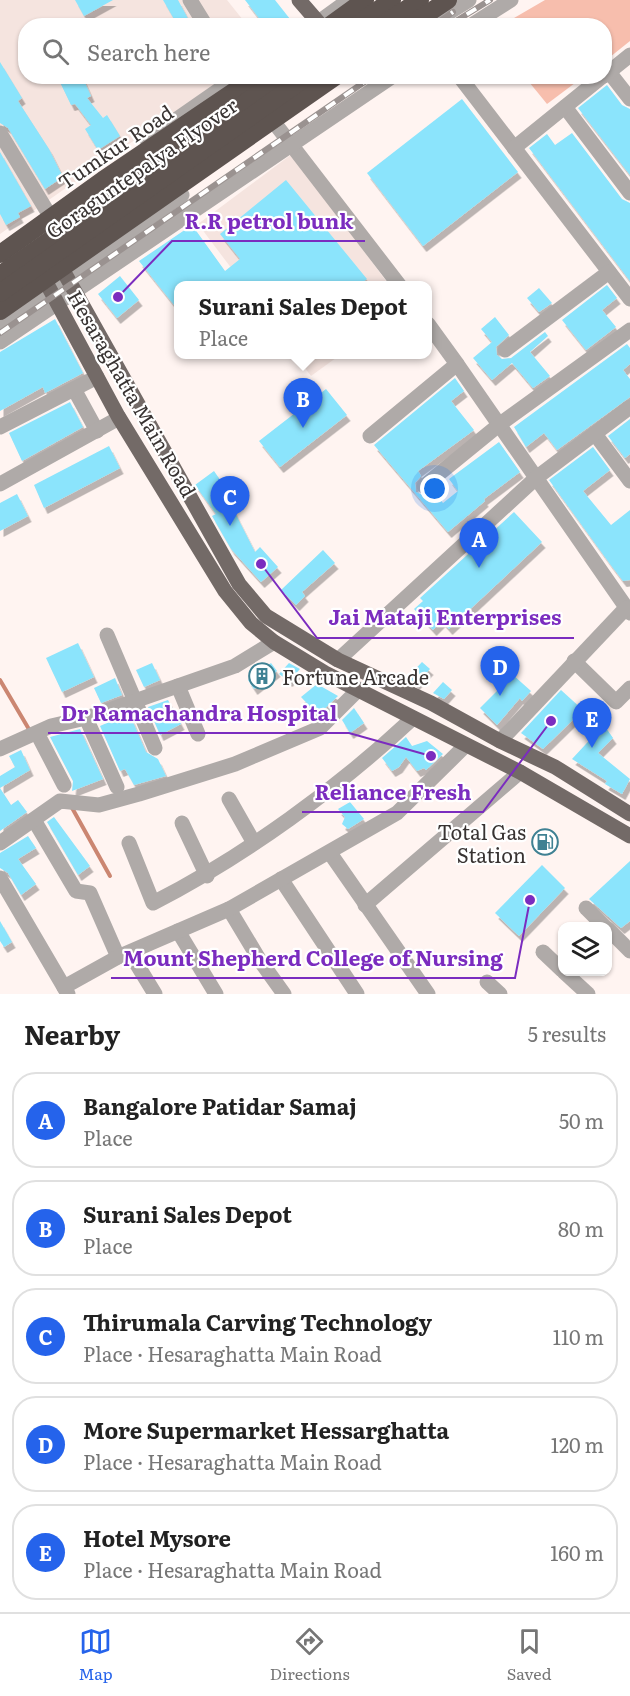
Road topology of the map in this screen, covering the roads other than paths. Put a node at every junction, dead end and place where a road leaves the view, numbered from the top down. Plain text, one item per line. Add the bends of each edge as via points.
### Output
1 (190, 0) edge
2 (299, 0) edge
3 (349, 0) edge
4 (364, 0) edge
5 (392, 0) edge
6 (420, 0) edge
7 (448, 0) edge
8 (469, 0) edge
9 (511, 0) edge
10 (201, 18) edge
11 (315, 18) edge
12 (327, 18) edge
13 (331, 18) edge
14 (366, 18) edge
15 (393, 18) edge
16 (421, 18) edge
17 (440, 18) edge
18 (483, 18) edge
19 (630, 56) edge
20 (612, 70) edge
21 (612, 81) edge
22 (228, 84) edge
23 (245, 84) edge
24 (272, 84) edge
25 (297, 84) edge
26 (326, 84) edge
27 (336, 84) edge
28 (381, 84) edge
29 (465, 84) edge
30 (594, 84) edge
31 (630, 99) edge
32 (565, 107) junction
33 (275, 124) junction
34 (0, 133) edge
35 (292, 145) junction
36 (514, 148) junction
37 (630, 193) edge
38 (40, 219) junction
39 (18, 236) junction
40 (0, 244) edge
41 (0, 254) edge
42 (609, 272) junction
43 (64, 273) junction
44 (0, 275) edge
45 (396, 281) edge
46 (47, 284) junction
47 (75, 292) junction
48 (0, 293) edge
49 (630, 299) edge
50 (58, 304) junction
51 (0, 311) edge
52 (0, 323) edge
53 (432, 330) edge
54 (630, 330) edge
55 (0, 342) edge
56 (505, 351) dead end
57 (457, 364) junction
58 (97, 377) junction
59 (74, 388) junction
60 (630, 407) edge
61 (119, 418) junction
62 (500, 424) junction
63 (0, 427) edge
64 (97, 431) junction
65 (595, 434) junction
66 (370, 436) dead end
67 (536, 478) junction
68 (630, 481) edge
69 (0, 484) edge
70 (424, 486) dead end
71 (628, 611) edge
72 (107, 635) dead end
73 (274, 642) junction
74 (338, 660) junction
75 (574, 661) junction
76 (178, 686) junction
77 (630, 688) edge
78 (359, 689) junction
79 (135, 701) junction
80 (86, 718) junction
81 (412, 718) junction
82 (37, 733) junction
83 (198, 734) dead end
84 (500, 741) junction
85 (465, 746) junction
86 (155, 748) dead end
87 (0, 749) edge
88 (520, 772) junction
89 (64, 785) dead end
90 (117, 787) dead end
91 (229, 799) dead end
92 (630, 814) edge
93 (34, 820) junction
94 (182, 824) dead end
95 (630, 836) edge
96 (0, 843) edge
97 (129, 843) dead end
98 (254, 843) junction
99 (330, 853) junction
100 (207, 876) junction
101 (0, 878) edge
102 (281, 879) junction
103 (365, 905) junction
104 (586, 908) dead end
105 (229, 909) junction
106 (600, 922) edge
107 (178, 931) junction
108 (612, 934) edge
109 (630, 951) edge
110 (543, 952) dead end
111 (124, 955) junction
112 (558, 966) edge
113 (568, 976) edge
114 (487, 982) dead end
115 (66, 991) edge
116 (155, 994) edge
117 (216, 994) edge
118 (284, 994) edge
119 (357, 994) edge
120 (428, 994) edge
121 (500, 994) edge
122 (588, 994) edge

1 - 10 street
2 - 11 main road
3 - 12 street
4 - 13 highway
5 - 14 highway
6 - 15 highway
7 - 16 highway
8 - 17 street
9 - 18 street
19 - 20 street
21 - 31 street
22 - 38 street
23 - 38 highway, Tumkur Road
24 - 44 highway, Goraguntepalya Flyover, bridge
25 - 48 highway, Goraguntepalya Flyover, bridge
26 - 33 highway
27 - 33 street
28 - 35 street
29 - 36 street
30 - 32 street
32 - 36 street
32 - 37 street
33 - 35 street
33 - 43 highway
34 - 38 street
35 - 45 street
35 - 47 street
36 - 42 street
38 - 39 highway, Tumkur Road
38 - 43 main road, Hesaraghatta Main Road
39 - 40 street
39 - 41 highway, Tumkur Road
39 - 46 main road, Hesaraghatta Main Road
42 - 49 street
42 - 56 street
43 - 46 highway
43 - 47 main road, Hesaraghatta Main Road
46 - 50 main road, Hesaraghatta Main Road
46 - 51 highway
46 - 52 street
47 - 50 street
47 - 74 main road, Hesaraghatta Main Road via 239,584 266,616
50 - 55 street
50 - 58 main road, Hesaraghatta Main Road
53 - 57 street
54 - 62 street
57 - 62 street
57 - 66 street
58 - 59 street
58 - 61 main road, Hesaraghatta Main Road
59 - 63 street
59 - 64 street
60 - 65 street
61 - 64 street
61 - 73 main road, Hesaraghatta Main Road via 225,591 251,623
62 - 67 street
62 - 70 street
64 - 69 street
65 - 67 street
65 - 68 street
67 - 71 street
67 - 74 street
71 - 75 street
72 - 79 street
73 - 76 street via 235,666
73 - 78 main road, Hesaraghatta Main Road
74 - 84 main road, Hesaraghatta Main Road via 431,703
75 - 77 street via 615,702
75 - 84 street
76 - 79 street
76 - 83 street
78 - 81 main road, Hesaraghatta Main Road
78 - 93 street via 320,728 235,764 99,805 60,801
79 - 80 street
79 - 86 street
80 - 82 street
80 - 90 street
81 - 85 main road, Hesaraghatta Main Road
81 - 98 street via 372,756
82 - 87 street
82 - 89 street
84 - 92 main road, Hesaraghatta Main Road via 555,767
85 - 88 main road, Hesaraghatta Main Road
85 - 99 street via 397,813
88 - 95 main road, Hesaraghatta Main Road
88 - 103 street
91 - 98 street
93 - 96 street
93 - 111 street via 76,891 90,893
94 - 100 street
97 - 100 street via 153,903
98 - 100 street
99 - 102 street
99 - 103 street
101 - 115 street
102 - 105 street
102 - 119 street
103 - 120 street
104 - 106 street
105 - 107 street
105 - 118 street
107 - 111 street
107 - 117 street
108 - 109 street
110 - 112 street
111 - 115 street
111 - 116 street
113 - 122 street
114 - 121 street

